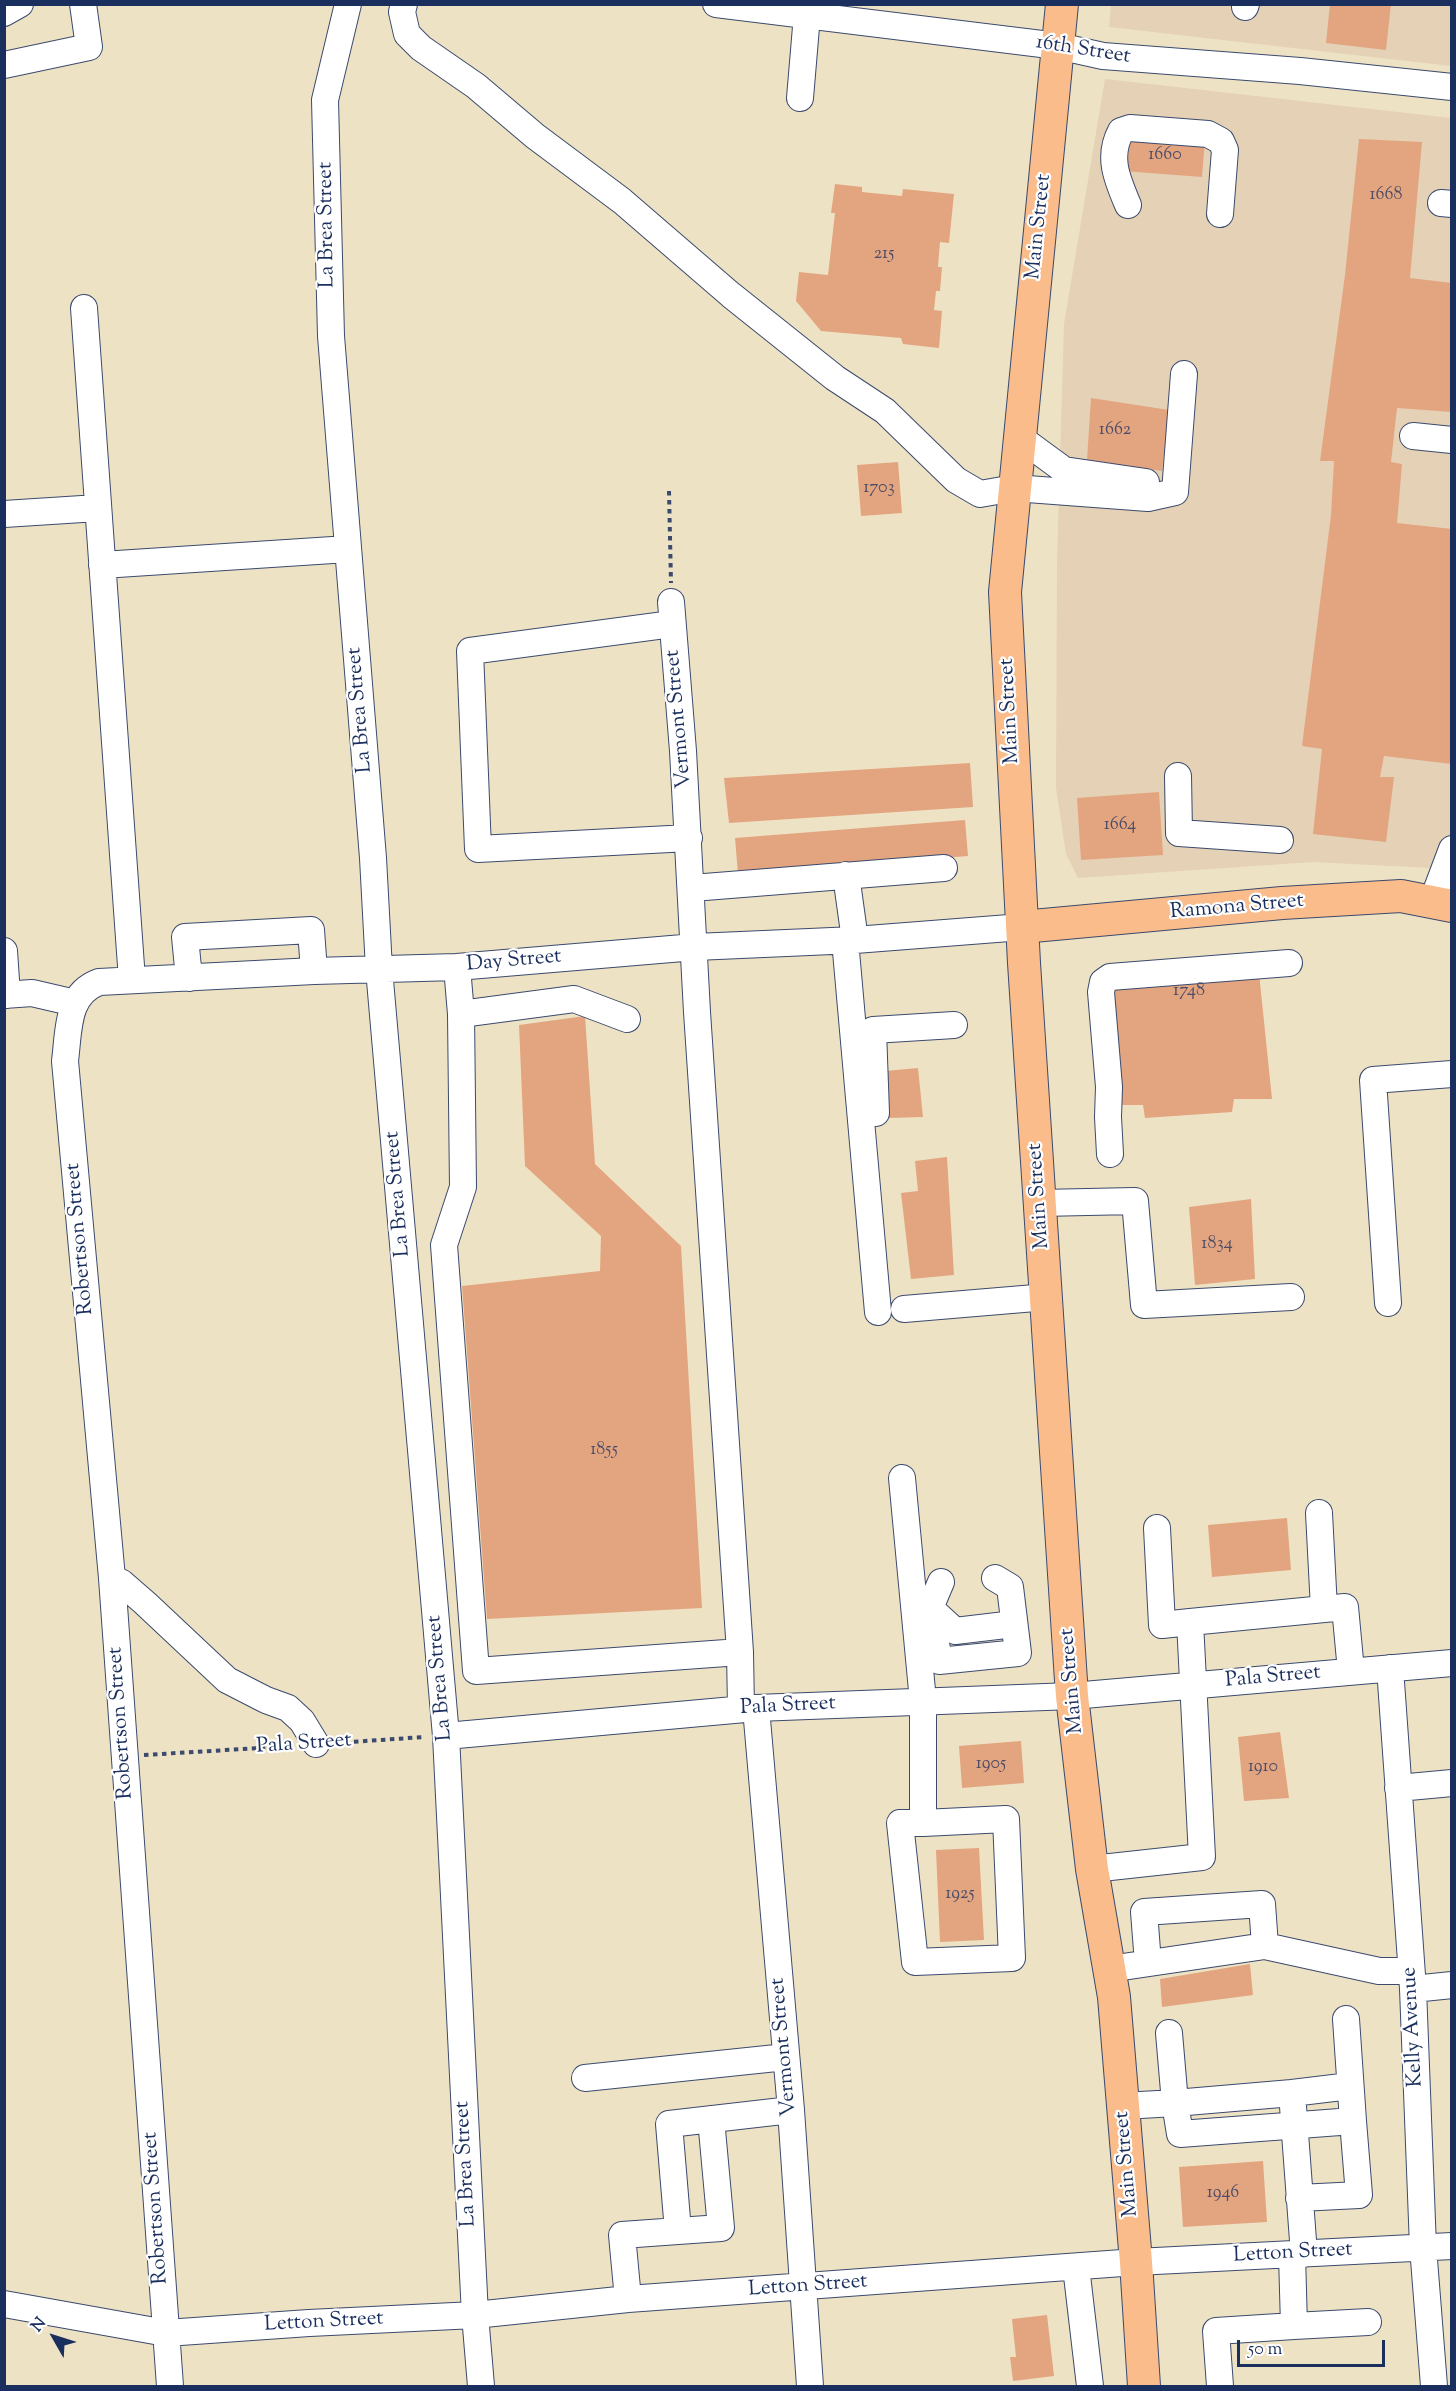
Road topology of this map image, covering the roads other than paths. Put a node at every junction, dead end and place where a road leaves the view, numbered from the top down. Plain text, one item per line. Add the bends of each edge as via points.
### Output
1 (20, 4) edge
2 (83, 4) edge
3 (348, 4) edge
4 (404, 4) edge
5 (1062, 4) edge
6 (730, 5) edge
7 (4, 13) edge
8 (807, 15) junction
9 (1058, 46) junction
10 (4, 65) edge
11 (1452, 87) edge
12 (800, 98) dead end
13 (1128, 205) dead end
14 (1220, 214) dead end
15 (84, 308) dead end
16 (1184, 374) dead end
17 (1413, 436) dead end
18 (1018, 437) junction
19 (1452, 440) edge
20 (1014, 488) junction
21 (1174, 492) junction
22 (98, 508) junction
23 (4, 514) edge
24 (348, 549) junction
25 (102, 565) junction
26 (1178, 776) dead end
27 (689, 838) junction
28 (1280, 840) dead end
29 (1452, 849) edge
30 (944, 868) dead end
31 (846, 875) junction
32 (692, 888) junction
33 (1442, 904) edge
34 (1022, 927) junction
35 (850, 940) junction
36 (695, 947) junction
37 (4, 951) edge
38 (1289, 963) dead end
39 (457, 967) junction
40 (379, 969) junction
41 (314, 971) junction
42 (189, 978) junction
43 (132, 980) junction
44 (6, 995) edge
45 (75, 1003) junction
46 (461, 1014) junction
47 (627, 1019) dead end
48 (954, 1025) dead end
49 (1452, 1074) edge
50 (878, 1148) dead end
51 (1110, 1154) dead end
52 (1040, 1203) junction
53 (1047, 1297) junction
54 (1292, 1297) dead end
55 (1388, 1303) dead end
56 (904, 1309) dead end
57 (878, 1312) dead end
58 (902, 1478) dead end
59 (1319, 1513) dead end
60 (1158, 1528) dead end
61 (112, 1578) junction
62 (994, 1578) dead end
63 (941, 1582) dead end
64 (930, 1608) junction
65 (1324, 1609) junction
66 (1190, 1622) junction
67 (1014, 1624) junction
68 (740, 1652) junction
69 (1452, 1663) edge
70 (1390, 1668) junction
71 (1351, 1671) junction
72 (1193, 1685) junction
73 (1072, 1696) junction
74 (923, 1701) junction
75 (748, 1709) junction
76 (446, 1736) junction
77 (316, 1744) road end
78 (1452, 1783) edge
79 (1398, 1788) junction
80 (923, 1823) junction
81 (1092, 1869) junction
82 (1265, 1946) junction
83 (1148, 1963) junction
84 (1109, 1969) junction
85 (1412, 1980) junction
86 (1452, 1985) edge
87 (1346, 2019) dead end
88 (1169, 2033) dead end
89 (786, 2057) junction
90 (585, 2078) dead end
91 (1350, 2086) junction
92 (1292, 2093) junction
93 (1175, 2103) junction
94 (1123, 2106) junction
95 (791, 2110) junction
96 (711, 2119) junction
97 (1353, 2121) junction
98 (1294, 2126) junction
99 (1299, 2198) junction
100 (678, 2231) junction
101 (1452, 2246) edge
102 (1423, 2247) junction
103 (1298, 2254) junction
104 (1136, 2262) junction
105 (1076, 2267) junction
106 (804, 2287) junction
107 (628, 2300) junction
108 (4, 2304) edge
109 (475, 2315) junction
110 (1368, 2322) dead end
111 (1294, 2326) junction
112 (166, 2333) junction
113 (170, 2386) edge
114 (481, 2386) edge
115 (810, 2386) edge
116 (1090, 2386) edge
117 (1144, 2386) edge
118 (1220, 2386) edge
119 (1434, 2386) edge

1 - 7 street
2 - 10 street via 88,47
3 - 24 street, La Brea Street via 325,100 331,336
4 - 20 street via 407,34 421,48 476,86 622,201 835,378 885,411 956,480 980,494
5 - 9 main road, Main Street
6 - 8 street, 16th Street
8 - 9 street, 16th Street
8 - 12 street
9 - 11 street, 16th Street via 1103,56
9 - 18 main road, Main Street
13 - 14 street via 1113,163 1121,130 1208,134 1221,141 1225,150
15 - 22 street
16 - 21 street
17 - 19 street
18 - 20 main road, Main Street
18 - 21 street via 1064,470 1156,484
20 - 21 street via 1148,498
20 - 34 main road, Main Street via 1005,592
22 - 23 street
22 - 25 street
24 - 25 street
24 - 40 street, La Brea Street
25 - 43 street
26 - 28 street via 1179,833
27 - 27 street, Vermont Street via 671,613 470,651 478,849
27 - 32 street, Vermont Street
29 - 33 street
30 - 31 street
31 - 32 street
31 - 35 street
32 - 36 street, Vermont Street
33 - 34 main road, Ramona Street via 1401,896
34 - 35 street, Day Street
34 - 52 main road, Main Street
35 - 36 street, Day Street
35 - 57 street
36 - 39 street, Day Street
36 - 68 street, Vermont Street
37 - 44 street
38 - 51 street via 1110,977 1102,982
39 - 40 street, Day Street
39 - 46 street
40 - 41 street, Day Street
40 - 76 street, La Brea Street
41 - 42 street, Day Street
41 - 42 street via 311,930 185,937
42 - 43 street, Day Street
43 - 45 street, Day Street via 88,986
44 - 45 street via 32,993
45 - 61 street, Robertson Street via 71,1008 65,1061
46 - 47 street via 574,999
46 - 68 street via 463,1187 444,1245 476,1671
48 - 50 street via 873,1030
49 - 55 street via 1373,1080
52 - 53 main road, Main Street
52 - 54 street via 1136,1201 1144,1305
53 - 56 street
53 - 73 main road, Main Street
58 - 74 street
59 - 65 street
60 - 66 street via 1162,1625
61 - 77 street via 146,1603 226,1680 288,1708 302,1721
61 - 112 street, Robertson Street
62 - 67 street via 1010,1587
63 - 64 street
64 - 67 street via 955,1631
64 - 67 street via 939,1661 1018,1653
65 - 66 street
65 - 71 street via 1345,1607
66 - 72 street
68 - 75 street, Vermont Street
69 - 70 street, Pala Street
70 - 71 street, Pala Street
70 - 79 street, Kelly Avenue
71 - 72 street, Pala Street
72 - 73 street, Pala Street
72 - 81 street via 1202,1857
73 - 74 street, Pala Street
73 - 81 main road, Main Street
74 - 75 street, Pala Street
74 - 80 street
75 - 76 street, Pala Street
75 - 89 street, Vermont Street
76 - 109 street, La Brea Street
78 - 79 street
79 - 85 street, Kelly Avenue
80 - 80 street via 1006,1819 1012,1958 915,1962 900,1823
81 - 84 main road, Main Street
82 - 83 street
82 - 83 street via 1262,1904 1144,1912
82 - 85 street
83 - 84 street
84 - 94 main road, Main Street
85 - 86 street
85 - 102 street, Kelly Avenue
87 - 91 street
88 - 93 street
89 - 90 street
89 - 95 street, Vermont Street
91 - 92 street
91 - 97 street
92 - 93 street
92 - 98 street
93 - 94 street
93 - 98 street via 1180,2134
94 - 104 main road, Main Street
95 - 96 street
95 - 106 street, Vermont Street
96 - 100 street via 669,2124
96 - 100 street via 721,2228
97 - 98 street
97 - 99 street via 1359,2195
98 - 99 street
99 - 103 street
100 - 107 street via 622,2235
101 - 102 street, Letton Street
102 - 103 street, Letton Street
102 - 119 street, Kelly Avenue
103 - 104 street, Letton Street
103 - 111 street
104 - 105 street, Letton Street
104 - 117 main road, Main Street
105 - 106 street, Letton Street
105 - 116 street
106 - 107 street, Letton Street
106 - 115 street, Vermont Street
107 - 109 street, Letton Street
108 - 112 street, Letton Street
109 - 112 street, Letton Street
109 - 114 street, La Brea Street
110 - 111 street
111 - 118 street via 1216,2331
112 - 113 street, Robertson Street

